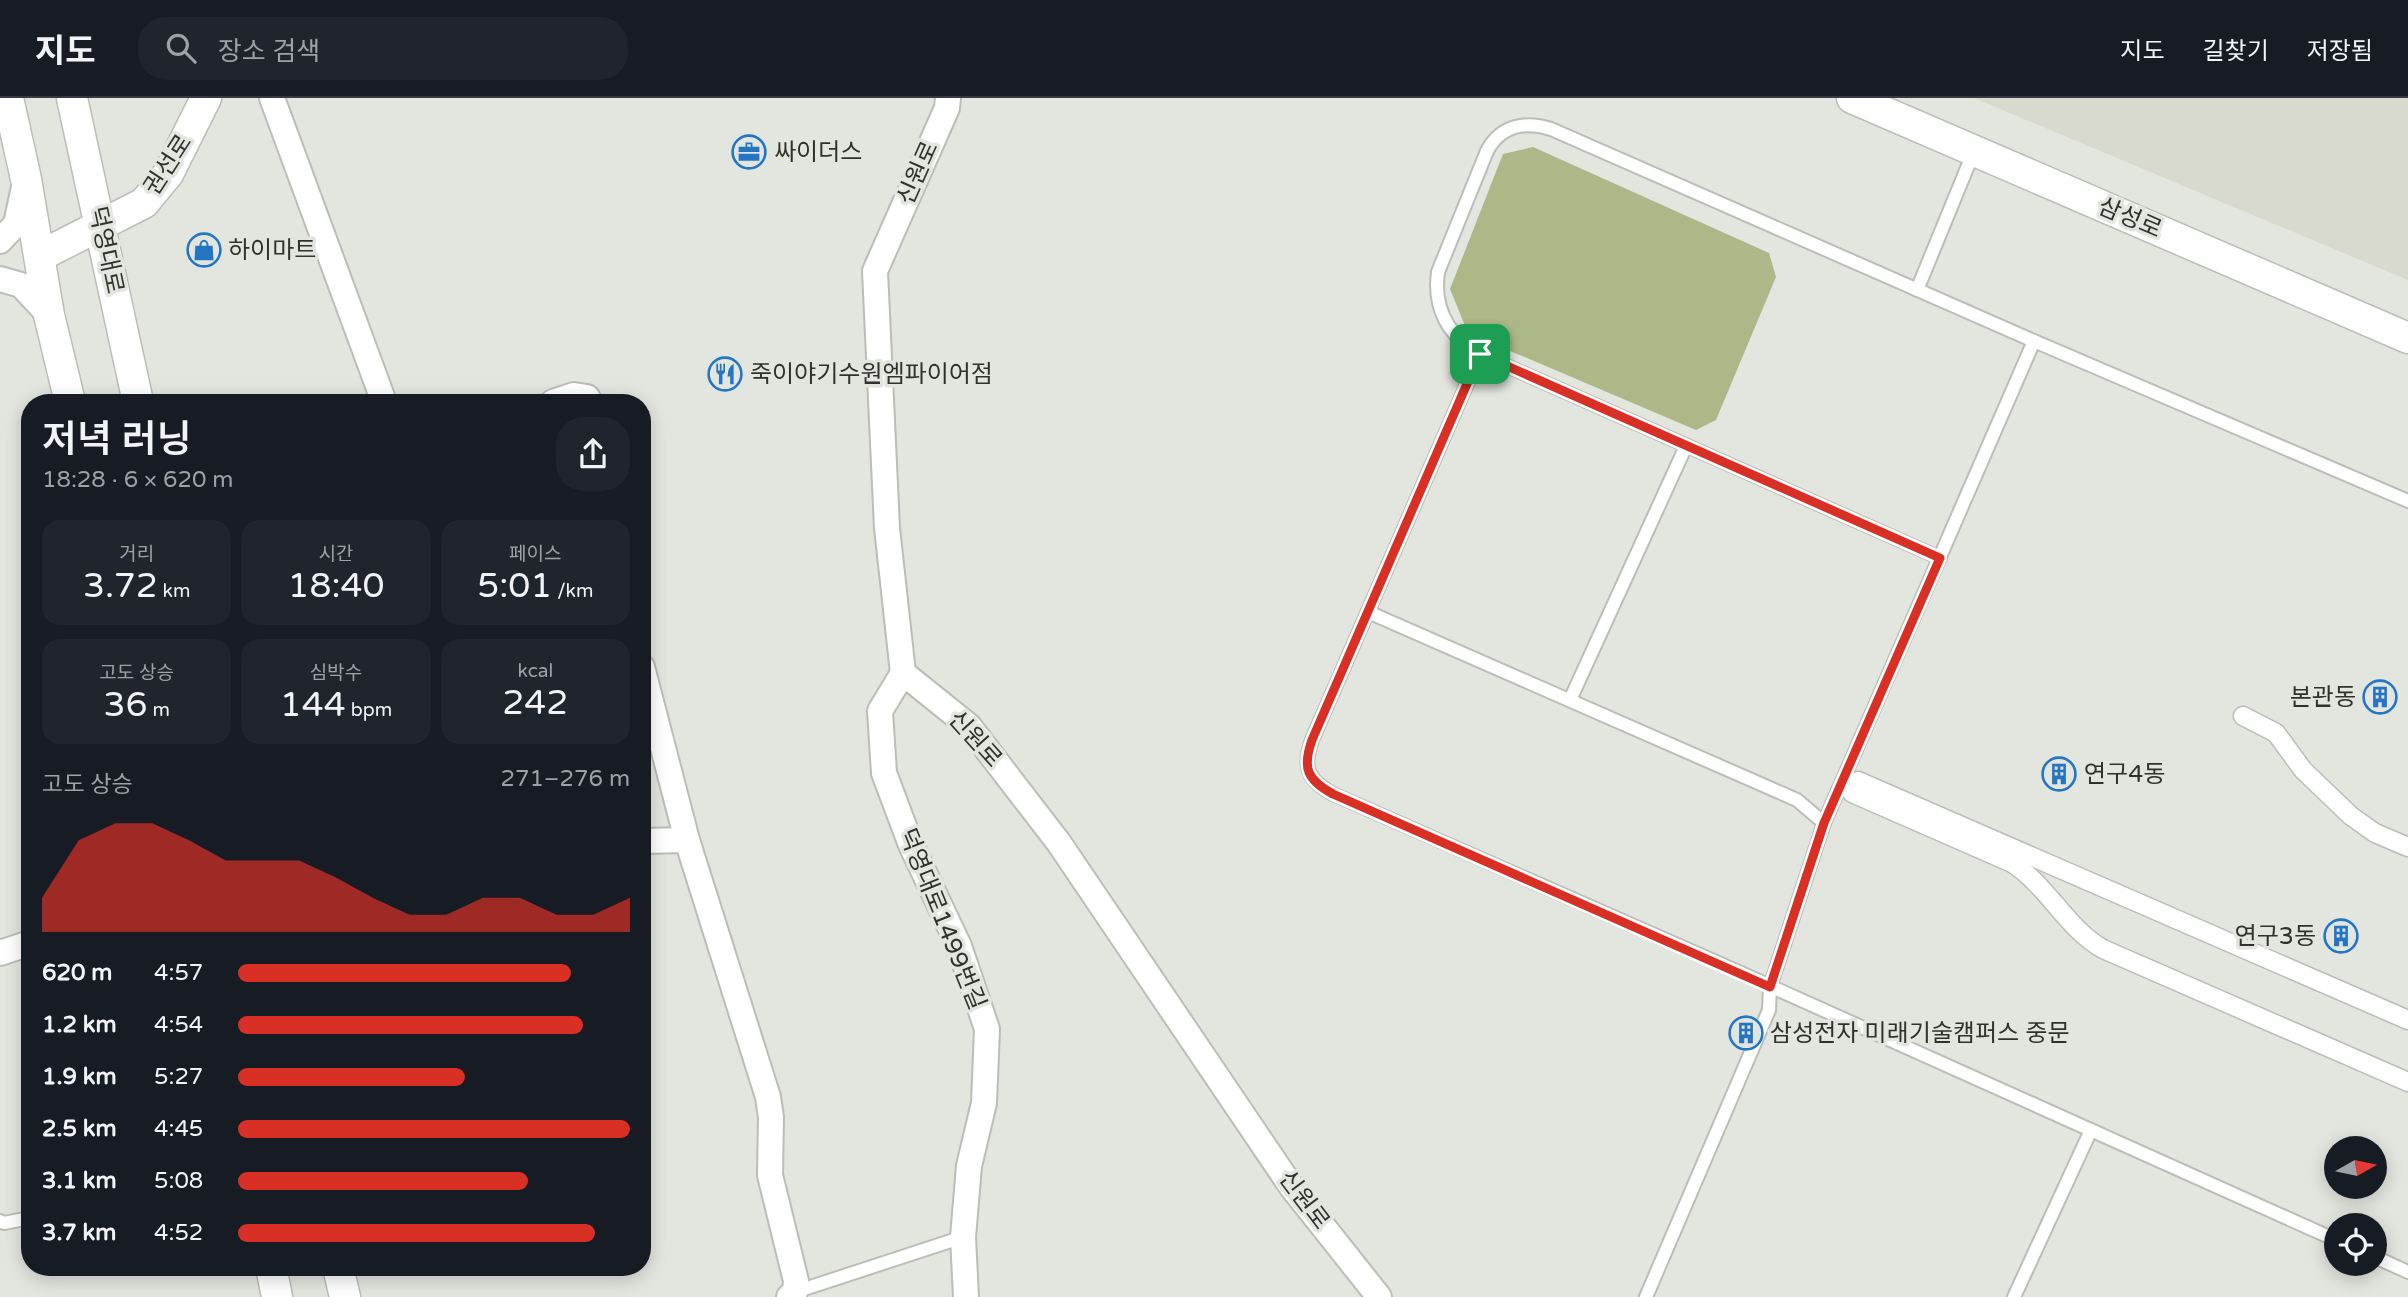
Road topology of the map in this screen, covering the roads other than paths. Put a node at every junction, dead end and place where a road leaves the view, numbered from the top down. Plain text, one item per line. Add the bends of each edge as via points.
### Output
1 (8, 98) edge
2 (72, 98) edge
3 (206, 98) edge
4 (272, 98) edge
5 (948, 98) edge
6 (1852, 98) edge
7 (1974, 150) junction
8 (26, 179) junction
9 (100, 226) junction
10 (0, 241) edge
11 (40, 256) junction
12 (0, 279) edge
13 (1917, 290) junction
14 (49, 315) junction
15 (2408, 338) edge
16 (2034, 341) junction
17 (1480, 354) junction
18 (68, 394) edge
19 (136, 394) edge
20 (381, 394) edge
21 (1686, 446) junction
22 (2408, 501) edge
23 (1940, 558) junction
24 (1368, 612) junction
25 (903, 673) junction
26 (1570, 700) junction
27 (651, 702) edge
28 (2243, 716) dead end
29 (1824, 823) junction
30 (687, 840) junction
31 (651, 841) edge
32 (2408, 847) edge
33 (21, 946) edge
34 (0, 953) edge
35 (1770, 987) junction
36 (2408, 1020) edge
37 (2408, 1082) edge
38 (2091, 1130) junction
39 (21, 1220) edge
40 (0, 1221) edge
41 (2324, 1235) edge
42 (963, 1237) junction
43 (2387, 1262) edge
44 (2408, 1272) edge
45 (273, 1276) edge
46 (340, 1276) edge
47 (792, 1295) edge
48 (277, 1297) edge
49 (345, 1297) edge
50 (966, 1297) edge
51 (1379, 1297) edge
52 (1646, 1297) edge
53 (2014, 1297) edge

1 - 8 street
2 - 9 street, 덕영대로
3 - 9 street, 권선로 via 160,184 144,203
4 - 20 street
5 - 25 street, 신원로 via 875,271 887,528
6 - 7 street, 삼성로
7 - 13 lane
7 - 15 street, 삼성로
8 - 10 street via 16,224
8 - 11 street
9 - 11 street, 권선로
9 - 19 street, 덕영대로
11 - 14 street
12 - 14 street via 22,285
13 - 16 lane
13 - 17 lane via 1551,129 1519,125 1497,137 1487,151 1437,279 1437,299 1445,323 1460,341
14 - 18 street
16 - 22 lane
16 - 23 lane
17 - 21 lane
17 - 24 lane
21 - 23 lane
21 - 26 lane
23 - 29 lane
24 - 26 lane
24 - 35 lane via 1309,750 1307,768 1315,783
25 - 42 street, 덕영대로1499번길 via 880,711 884,773 911,845 959,946 987,1029 984,1102 968,1166
25 - 51 street, 신원로 via 969,726 1059,843 1291,1186
26 - 29 lane via 1797,800
27 - 30 street
28 - 32 street via 2276,733 2303,770 2351,816
29 - 35 lane
30 - 31 street
30 - 47 street via 768,1097 770,1175 796,1281
33 - 34 street
35 - 38 lane
35 - 52 lane via 1769,1010
36 - 37 street via 1855,787 2012,863 2049,895 2076,929 2103,949
38 - 41 lane
38 - 53 lane
39 - 40 lane
42 - 47 lane
42 - 50 street, 덕영대로1499번길
43 - 44 lane
45 - 48 street
46 - 49 street

